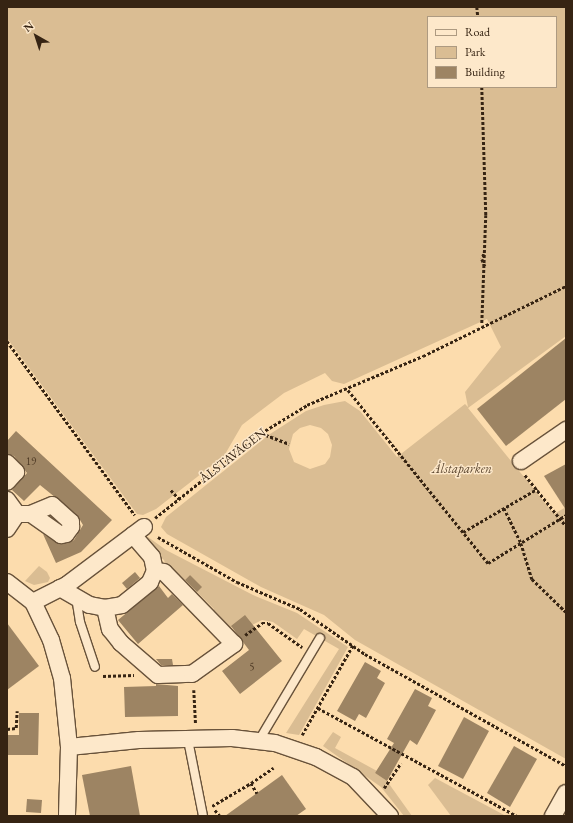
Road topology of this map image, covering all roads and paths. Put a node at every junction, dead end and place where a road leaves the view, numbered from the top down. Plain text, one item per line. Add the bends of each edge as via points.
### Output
1 (482, 88) edge
2 (566, 286) edge
3 (482, 326) junction
4 (7, 341) edge
5 (348, 390) junction
6 (566, 430) edge
7 (261, 432) junction
8 (289, 444) dead end
9 (7, 463) edge
10 (521, 465) joint
11 (7, 482) edge
12 (172, 490) dead end
13 (537, 490) junction
14 (179, 499) junction
15 (7, 500) edge
16 (504, 508) junction
17 (566, 515) edge
18 (560, 518) junction
19 (566, 526) edge
20 (7, 529) edge
21 (138, 531) junction
22 (463, 532) junction
23 (521, 543) junction
24 (155, 571) junction
25 (7, 582) edge
26 (60, 588) junction
27 (76, 597) junction
28 (33, 602) junction
29 (105, 608) junction
30 (566, 612) edge
31 (320, 638) dead end
32 (234, 644) junction
33 (353, 645) junction
34 (311, 654) junction
35 (95, 667) joint
36 (154, 674) junction
37 (192, 674) junction
38 (318, 708) junction
39 (17, 711) dead end
40 (7, 729) edge
41 (193, 740) junction
42 (258, 742) junction
43 (69, 747) junction
44 (294, 750) junction
45 (401, 763) dead end
46 (566, 766) edge
47 (273, 768) dead end
48 (251, 782) junction
49 (381, 792) dead end
50 (257, 793) dead end
51 (566, 793) edge
52 (202, 814) edge
53 (67, 816) edge
54 (390, 816) edge
55 (517, 816) edge
56 (553, 816) edge

1 - 3 path via 485,269
2 - 3 path, ÅLSTAVÄGEN
3 - 5 path, ÅLSTAVÄGEN
4 - 21 path via 100,470
5 - 7 path, ÅLSTAVÄGEN via 307,405
5 - 22 path
6 - 10 street
7 - 8 path
7 - 14 path, ÅLSTAVÄGEN
9 - 11 street via 16,472
10 - 13 path
12 - 14 path
13 - 16 path
13 - 18 path
14 - 21 path, ÅLSTAVÄGEN
15 - 20 street via 24,514
16 - 22 path
16 - 23 path
17 - 18 path
18 - 19 path
18 - 23 path
21 - 24 street via 152,557
21 - 26 street
21 - 33 path via 237,582 300,608
22 - 23 path via 488,563
23 - 30 path via 532,579
24 - 29 street via 150,582 122,605
24 - 32 street via 164,572
25 - 28 street
26 - 27 street
26 - 28 street
27 - 29 street via 90,605
27 - 35 lane via 80,622
28 - 43 street via 51,640 62,678
29 - 36 street via 110,629
31 - 34 lane
32 - 34 path via 262,623 268,623
32 - 37 street
33 - 38 path
33 - 46 path
34 - 42 lane
35 - 36 path via 104,676
36 - 37 street
37 - 41 path
38 - 44 path
38 - 55 path
39 - 40 path via 16,728
41 - 42 street via 232,738
41 - 43 street via 110,742
41 - 52 lane
42 - 44 street
43 - 53 street
44 - 54 street via 316,757 353,777
45 - 49 path
47 - 48 path
48 - 50 path
48 - 52 path
51 - 56 street

